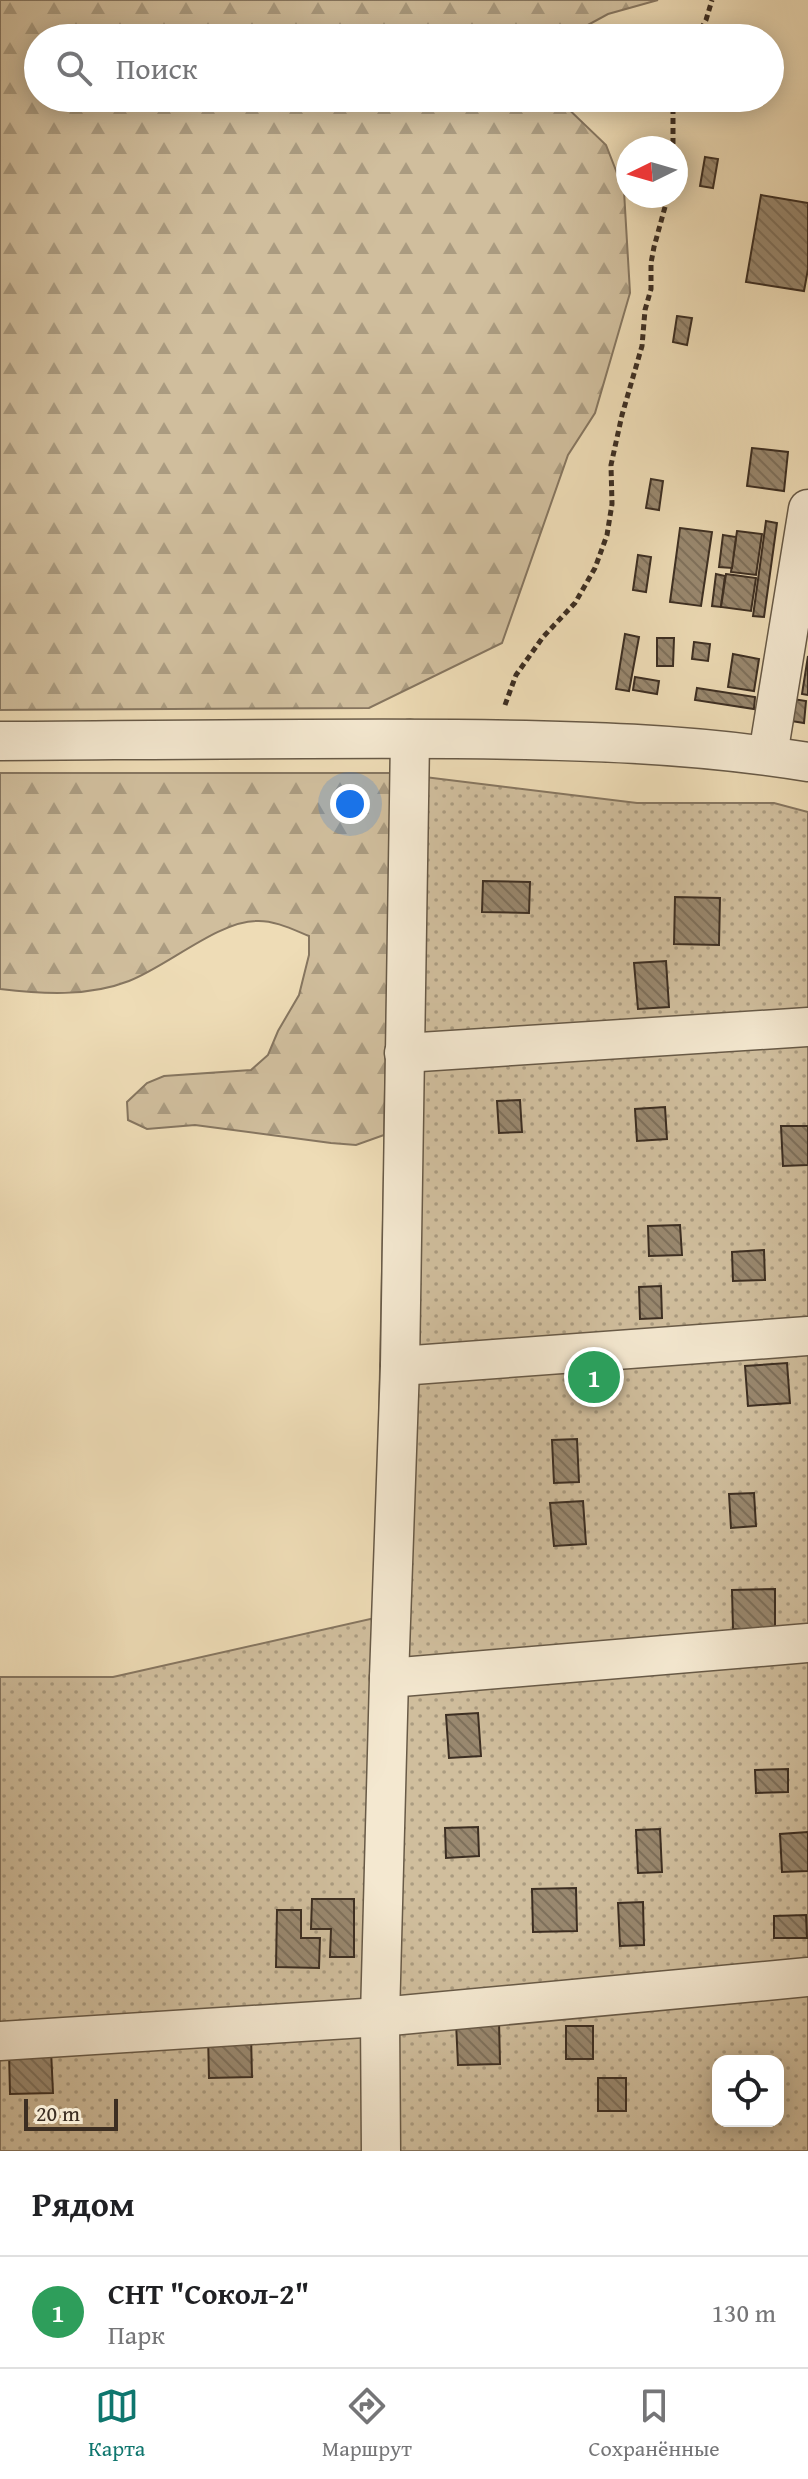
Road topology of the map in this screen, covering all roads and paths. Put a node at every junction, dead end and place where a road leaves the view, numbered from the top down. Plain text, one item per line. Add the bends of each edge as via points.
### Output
1 (712, 0) edge
2 (704, 24) edge
3 (673, 112) edge
4 (673, 136) edge
5 (665, 208) edge
6 (808, 509) edge
7 (410, 739) junction
8 (491, 740) junction
9 (0, 741) edge
10 (768, 755) junction
11 (808, 762) edge
12 (808, 1027) edge
13 (404, 1053) junction
14 (808, 1336) edge
15 (400, 1366) junction
16 (808, 1643) edge
17 (389, 1678) junction
18 (808, 1977) edge
19 (380, 2017) junction
20 (0, 2041) edge
21 (381, 2151) edge

1 - 2 path
3 - 4 path
5 - 8 path via 653,255 642,346 611,465 607,535 575,603 516,675
6 - 10 street
7 - 8 street
7 - 9 street
7 - 13 street
8 - 10 street
10 - 11 street
12 - 13 street
13 - 15 street
14 - 15 street
15 - 17 street
16 - 17 street
17 - 19 street
18 - 19 street
19 - 20 street
19 - 21 street

